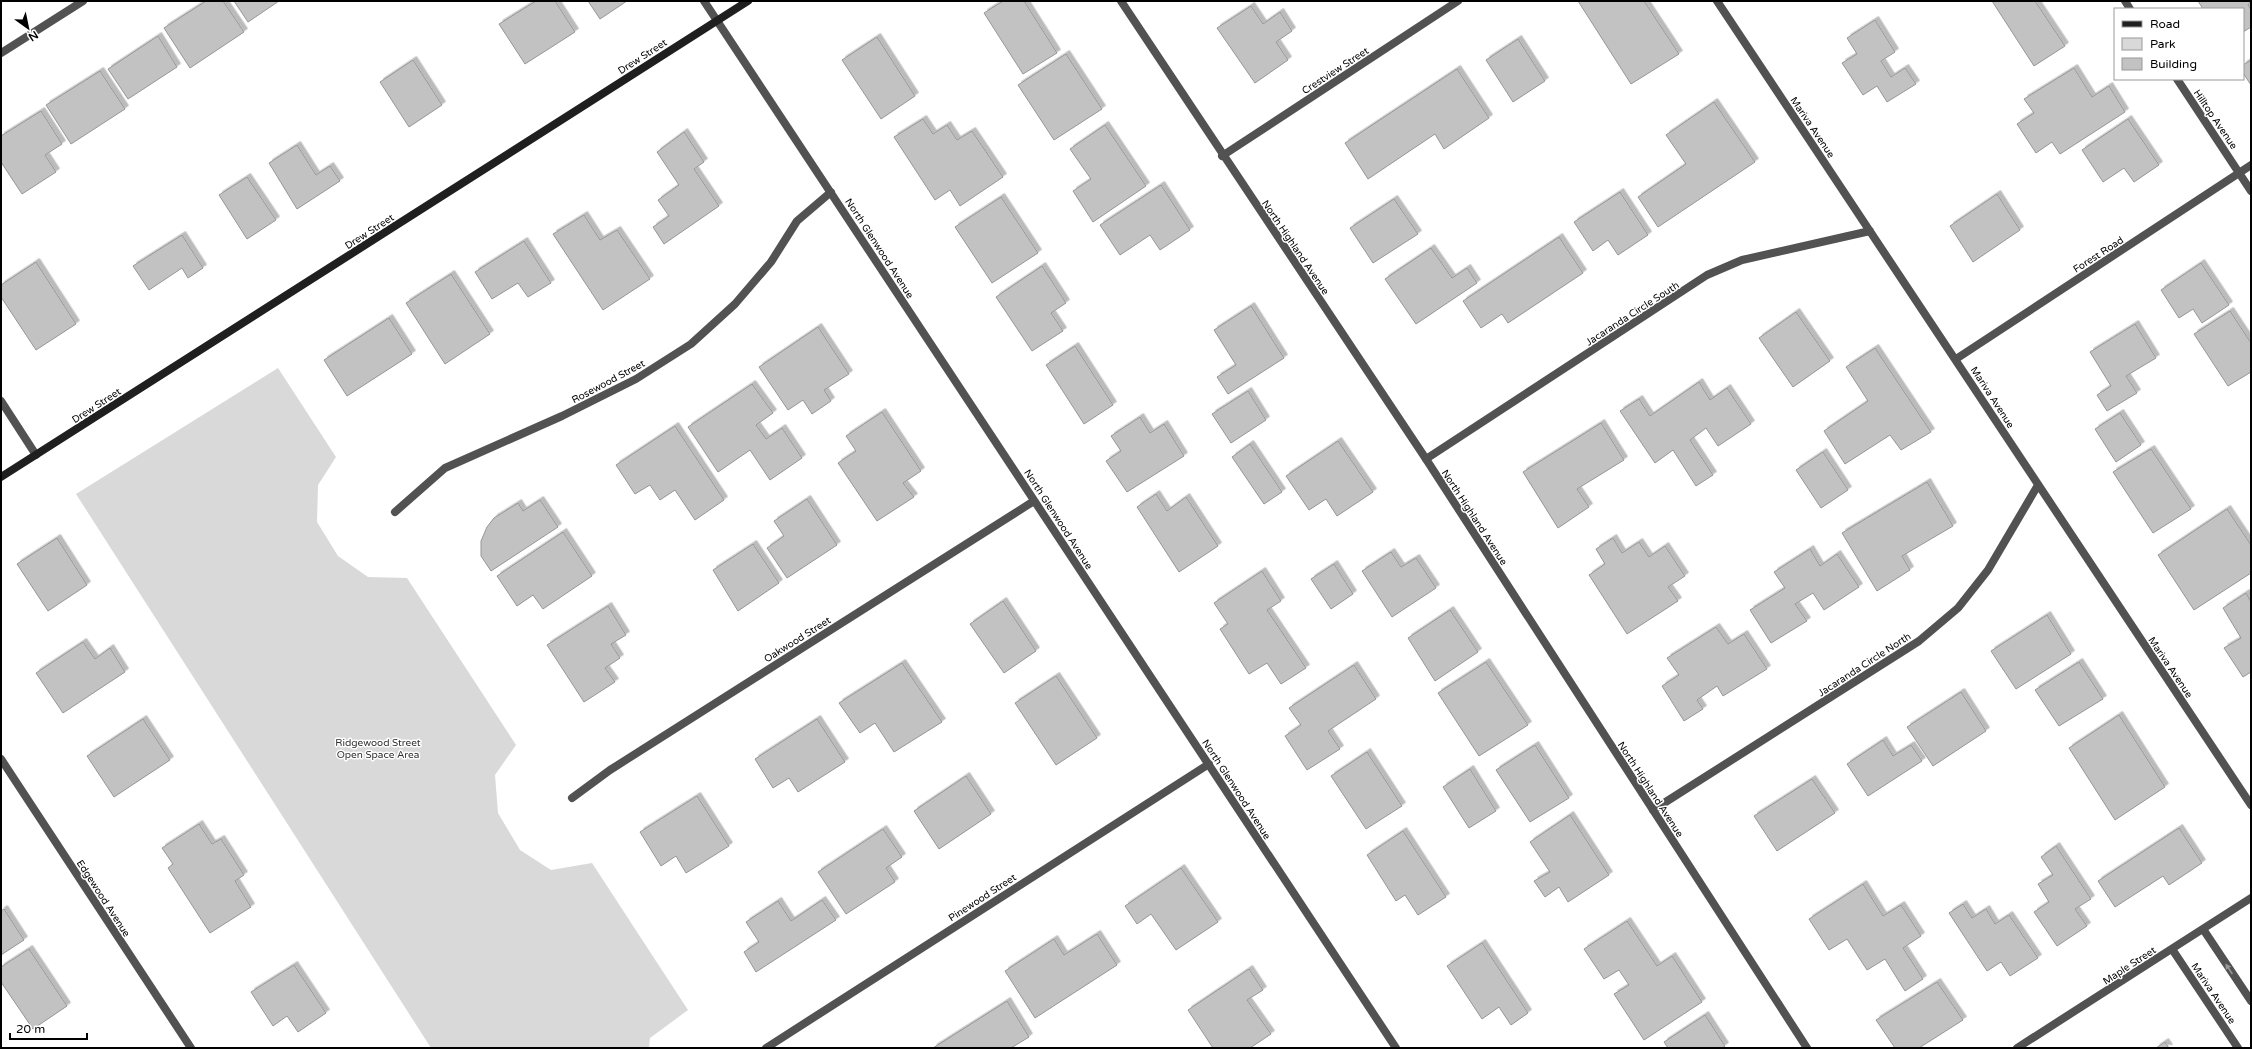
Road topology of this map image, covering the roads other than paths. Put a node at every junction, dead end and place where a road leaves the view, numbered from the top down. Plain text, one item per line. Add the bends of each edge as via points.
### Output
1 (83, 1) edge
2 (704, 1) edge
3 (748, 1) edge
4 (1121, 1) edge
5 (1458, 1) edge
6 (1717, 1) edge
7 (717, 21) junction
8 (1, 53) edge
9 (2178, 80) edge
10 (1222, 156) junction
11 (2251, 165) edge
12 (2239, 173) junction
13 (2251, 191) edge
14 (831, 192) junction
15 (1870, 231) junction
16 (1956, 359) junction
17 (1, 401) edge
18 (36, 455) junction
19 (1426, 459) junction
20 (1, 477) edge
21 (2038, 486) junction
22 (1034, 500) junction
23 (395, 512) dead end
24 (1, 759) edge
25 (1209, 764) junction
26 (572, 798) dead end
27 (2251, 805) edge
28 (1653, 810) junction
29 (2251, 898) edge
30 (2203, 929) junction
31 (2172, 949) junction
32 (2251, 1001) edge
33 (191, 1048) edge
34 (766, 1048) edge
35 (1395, 1048) edge
36 (1807, 1048) edge
37 (2017, 1048) edge
38 (2238, 1048) edge

1 - 8 street
2 - 7 street, North Glenwood Avenue
3 - 7 main road, Drew Street
4 - 10 street, North Highland Avenue
5 - 10 street, Crestview Street
6 - 15 street, Mariva Avenue
7 - 14 street, North Glenwood Avenue
7 - 18 main road, Drew Street
9 - 12 street, Hilltop Avenue
10 - 19 street, North Highland Avenue
11 - 12 street, Forest Road
12 - 13 street, Hilltop Avenue
12 - 16 street, Forest Road
14 - 22 street, North Glenwood Avenue
14 - 23 street, Rosewood Street via 797,221 771,262 735,304 691,344 629,383 445,468
15 - 16 street, Mariva Avenue
15 - 19 street, Jacaranda Circle South via 1742,260 1707,275
16 - 21 street, Mariva Avenue
17 - 18 street
18 - 20 main road, Drew Street
19 - 28 street, North Highland Avenue
21 - 27 street, Mariva Avenue
21 - 28 street, Jacaranda Circle North via 1988,570 1958,608 1919,641
22 - 25 street, North Glenwood Avenue
22 - 26 street, Oakwood Street via 610,770
24 - 33 street, Edgewood Avenue
25 - 34 street, Pinewood Street
25 - 35 street, North Glenwood Avenue
28 - 36 street, North Highland Avenue
29 - 30 street, Maple Street
30 - 31 street, Maple Street
32 -> 30 street
31 - 37 street, Maple Street
31 - 38 street, Mariva Avenue

